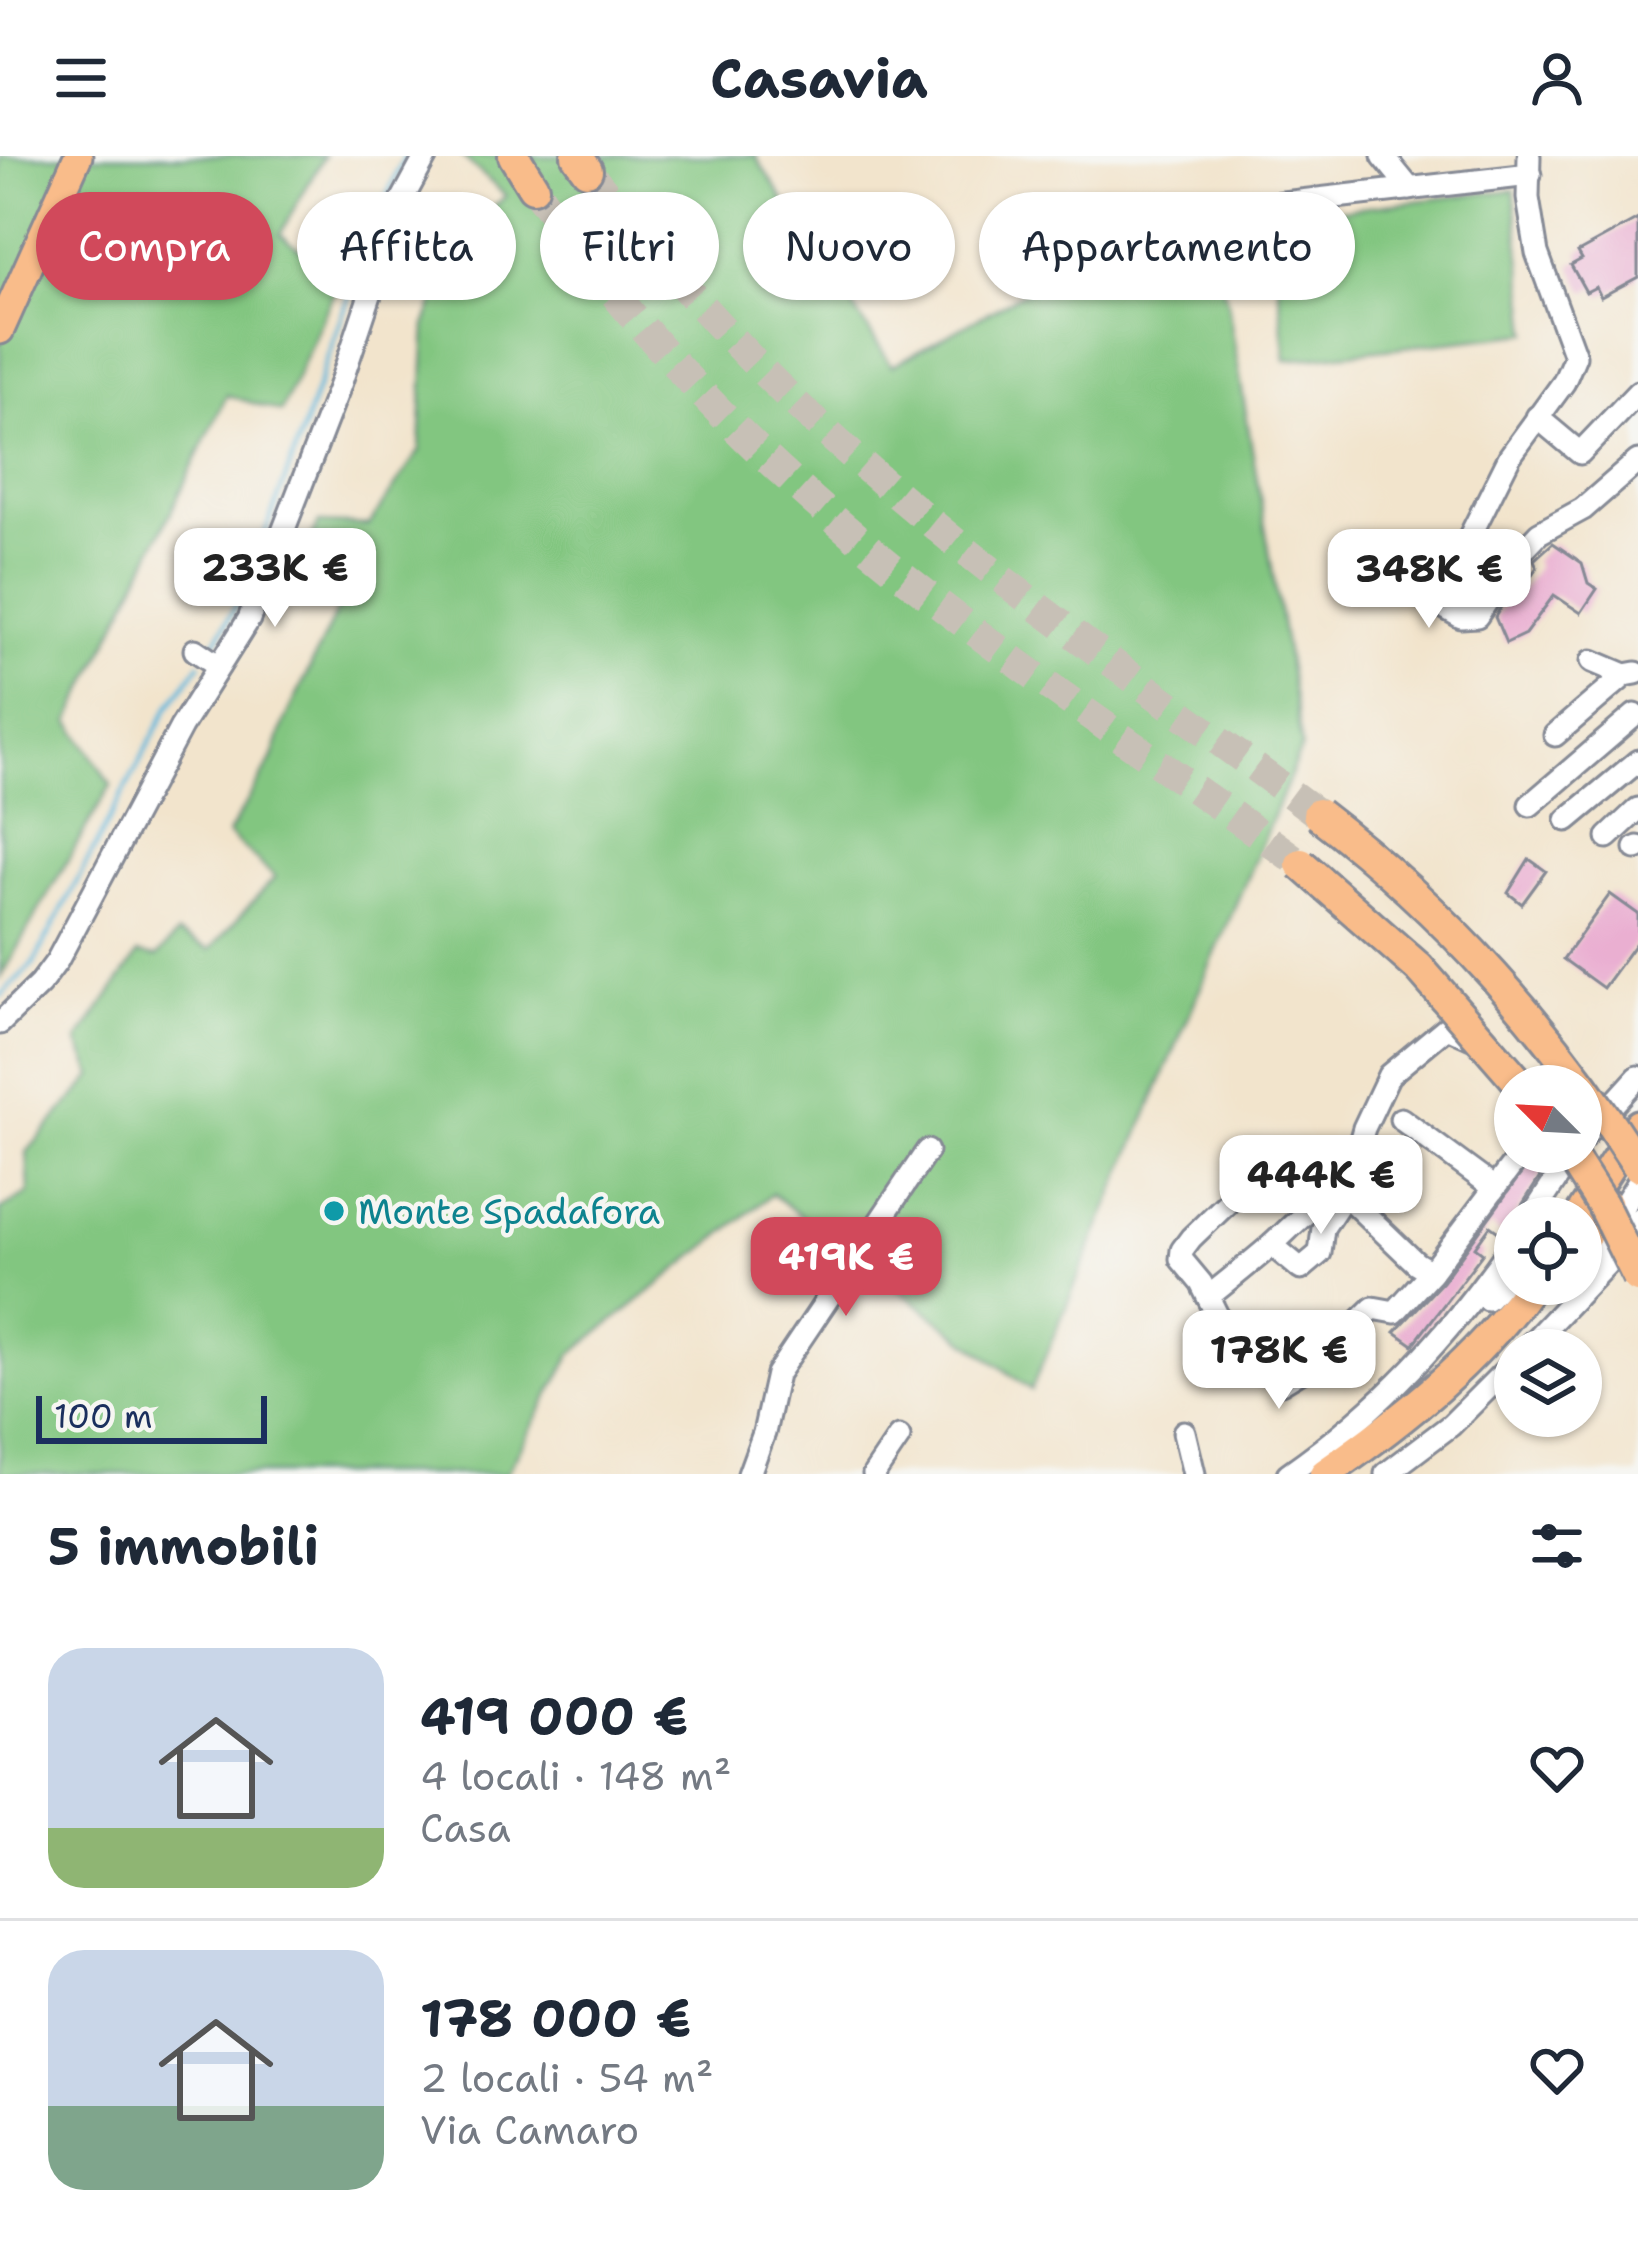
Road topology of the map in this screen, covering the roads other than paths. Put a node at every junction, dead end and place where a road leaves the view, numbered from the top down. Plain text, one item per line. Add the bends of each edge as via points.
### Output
1 (78, 156) edge
2 (426, 156) edge
3 (514, 156) edge
4 (1383, 156) edge
5 (1529, 165) edge
6 (533, 188) tunnel mouth
7 (1410, 188) junction
8 (1355, 194) edge
9 (0, 330) edge
10 (1638, 392) edge
11 (1537, 417) junction
12 (1638, 460) edge
13 (195, 650) dead end
14 (1592, 661) dead end
15 (219, 666) junction
16 (1633, 670) edge
17 (1637, 721) edge
18 (1555, 734) dead end
19 (1638, 761) edge
20 (1530, 805) dead end
21 (1638, 809) edge
22 (1318, 814) tunnel mouth
23 (1567, 820) dead end
24 (1608, 837) dead end
25 (1301, 864) tunnel mouth
26 (0, 1023) edge
27 (1502, 1065) edge
28 (1504, 1065) edge
29 (1638, 1077) edge
30 (1602, 1117) edge
31 (1401, 1119) dead end
32 (1638, 1124) edge
33 (927, 1151) dead end
34 (1276, 1156) dead end
35 (1638, 1156) edge
36 (1638, 1166) edge
37 (1505, 1173) edge
38 (1584, 1173) edge
39 (1638, 1182) edge
40 (1493, 1187) junction
41 (1345, 1195) junction
42 (1591, 1197) edge
43 (1602, 1212) edge
44 (1638, 1219) edge
45 (1273, 1245) junction
46 (1602, 1245) edge
47 (1602, 1265) edge
48 (1494, 1270) edge
49 (1431, 1273) junction
50 (1638, 1277) edge
51 (1494, 1290) edge
52 (1208, 1297) junction
53 (1510, 1305) edge
54 (1538, 1305) edge
55 (1563, 1305) edge
56 (1543, 1329) edge
57 (1446, 1335) junction
58 (1494, 1382) edge
59 (1184, 1432) dead end
60 (899, 1437) dead end
61 (749, 1474) edge
62 (874, 1474) edge
63 (1194, 1474) edge
64 (1288, 1474) edge
65 (1325, 1474) edge
66 (1356, 1474) edge
67 (1387, 1474) edge

1 - 9 main road
2 - 15 street via 401,202 248,619
3 - 6 highway
4 - 7 street
5 - 7 street
5 - 11 street via 1537,253 1574,348 1564,382
7 - 8 street
10 - 11 street via 1580,453
11 - 12 street via 1442,592 1461,617 1482,611 1539,533 1605,493
13 - 15 street
14 - 16 street
15 - 26 street via 57,961
16 - 17 street
16 - 18 street
17 - 20 street
19 - 23 street
21 - 24 street
22 - 36 highway, bridge via 1419,895 1501,979
25 - 28 highway, bridge via 1419,968
27 - 41 street via 1472,1036 1447,1027 1389,1075
29 - 30 street
31 - 40 street
32 - 42 main road
33 - 61 street via 777,1374
34 - 52 street via 1182,1250
35 - 43 main road
37 - 40 street
38 - 50 highway, bridge
39 - 46 street
40 - 49 street
41 - 45 street via 1327,1198
41 - 45 street via 1323,1228 1320,1253 1301,1269
41 - 49 street
44 - 47 street
45 - 52 street
48 - 57 street
49 - 52 street via 1395,1312 1373,1308 1319,1360 1281,1383 1231,1343
51 - 57 street
53 - 65 highway via 1431,1394
54 - 66 highway via 1427,1422
55 - 56 street
57 - 64 street via 1358,1421
58 - 67 street
59 - 63 street
60 - 62 street

